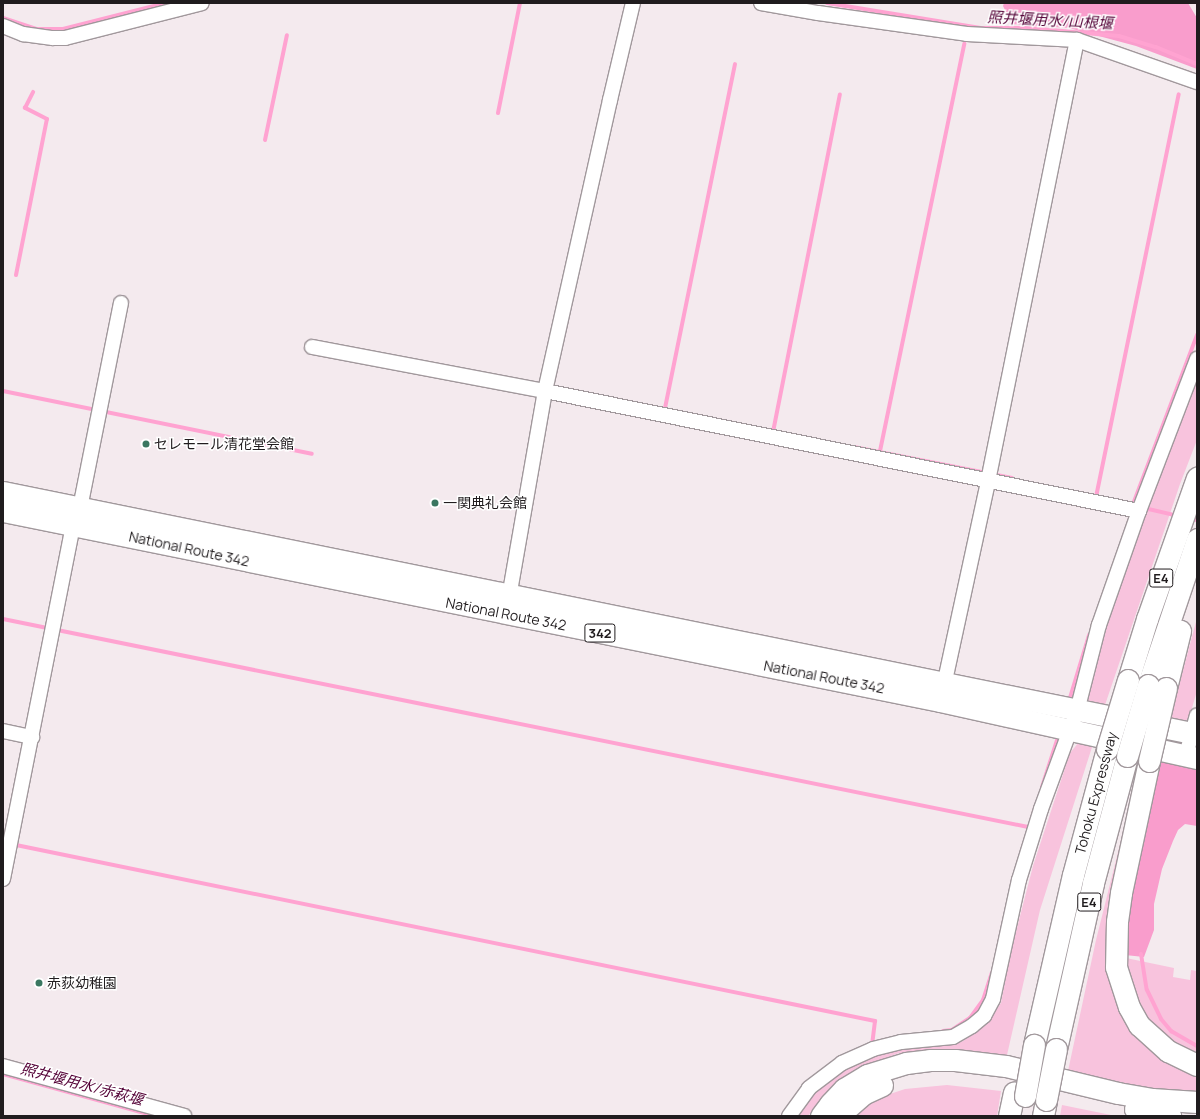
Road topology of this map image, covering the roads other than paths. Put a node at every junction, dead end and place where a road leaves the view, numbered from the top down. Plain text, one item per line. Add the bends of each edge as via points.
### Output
1 (202, 3) edge
2 (634, 3) edge
3 (761, 3) edge
4 (3, 26) edge
5 (1077, 40) junction
6 (1197, 82) edge
7 (121, 303) dead end
8 (312, 347) dead end
9 (1197, 359) edge
10 (544, 390) junction
11 (1197, 478) edge
12 (988, 480) junction
13 (3, 492) edge
14 (3, 511) edge
15 (1139, 511) junction
16 (77, 517) junction
17 (1197, 539) edge
18 (1197, 577) edge
19 (508, 605) junction
20 (1157, 687) junction
21 (942, 692) junction
22 (1074, 720) junction
23 (1195, 727) edge
24 (3, 731) edge
25 (32, 737) junction
26 (1191, 756) edge
27 (3, 879) edge
28 (1197, 1065) edge
29 (3, 1066) edge
30 (1019, 1094) junction
31 (1197, 1102) edge
32 (1044, 1108) edge
33 (184, 1116) edge
34 (789, 1116) edge
35 (821, 1116) edge
36 (838, 1116) edge
37 (1009, 1116) edge
38 (1021, 1116) edge
39 (1170, 1116) edge

1 - 4 street via 65,38 23,34
2 - 10 street
3 - 5 street via 967,34
5 - 6 street
5 - 12 street
7 - 16 street
8 - 10 street
9 - 15 street
10 - 12 street
10 - 19 street
11 - 30 highway, Tohoku Expressway / E4, bridge via 1147,619 1107,750 1029,1044
12 - 15 street
12 - 21 street
13 - 16 highway, National Route 342 / 342
14 - 16 highway, National Route 342 / 342
15 - 22 street via 1099,625
16 - 19 highway, National Route 342 / 342
16 - 25 street
17 - 20 highway, Tohoku Expressway / E4
18 - 20 highway via 1181,628
19 - 21 highway, National Route 342 / 342
20 - 28 highway, bridge via 1149,761 1121,893 1116,928 1116,967 1129,1008 1139,1025 1168,1051
20 - 32 highway, Tohoku Expressway / E4, bridge via 1127,756 1093,883
21 - 22 highway, National Route 342 / 342
22 - 23 highway, National Route 342 / 342
22 - 26 highway, National Route 342 / 342
22 - 34 street via 1041,809 1019,880 993,1000 984,1016 953,1037 901,1042 873,1049 842,1063 809,1088
23 - 26 street
24 - 25 street
25 - 27 street
29 - 33 street
30 - 37 highway
30 - 38 highway, Tohoku Expressway / E4
31 - 35 highway via 1152,1099 1118,1093 1006,1066 930,1060 906,1063 867,1075 844,1089
36 - 39 highway via 862,1094 880,1085 904,1077 963,1073 1003,1078 1125,1108

